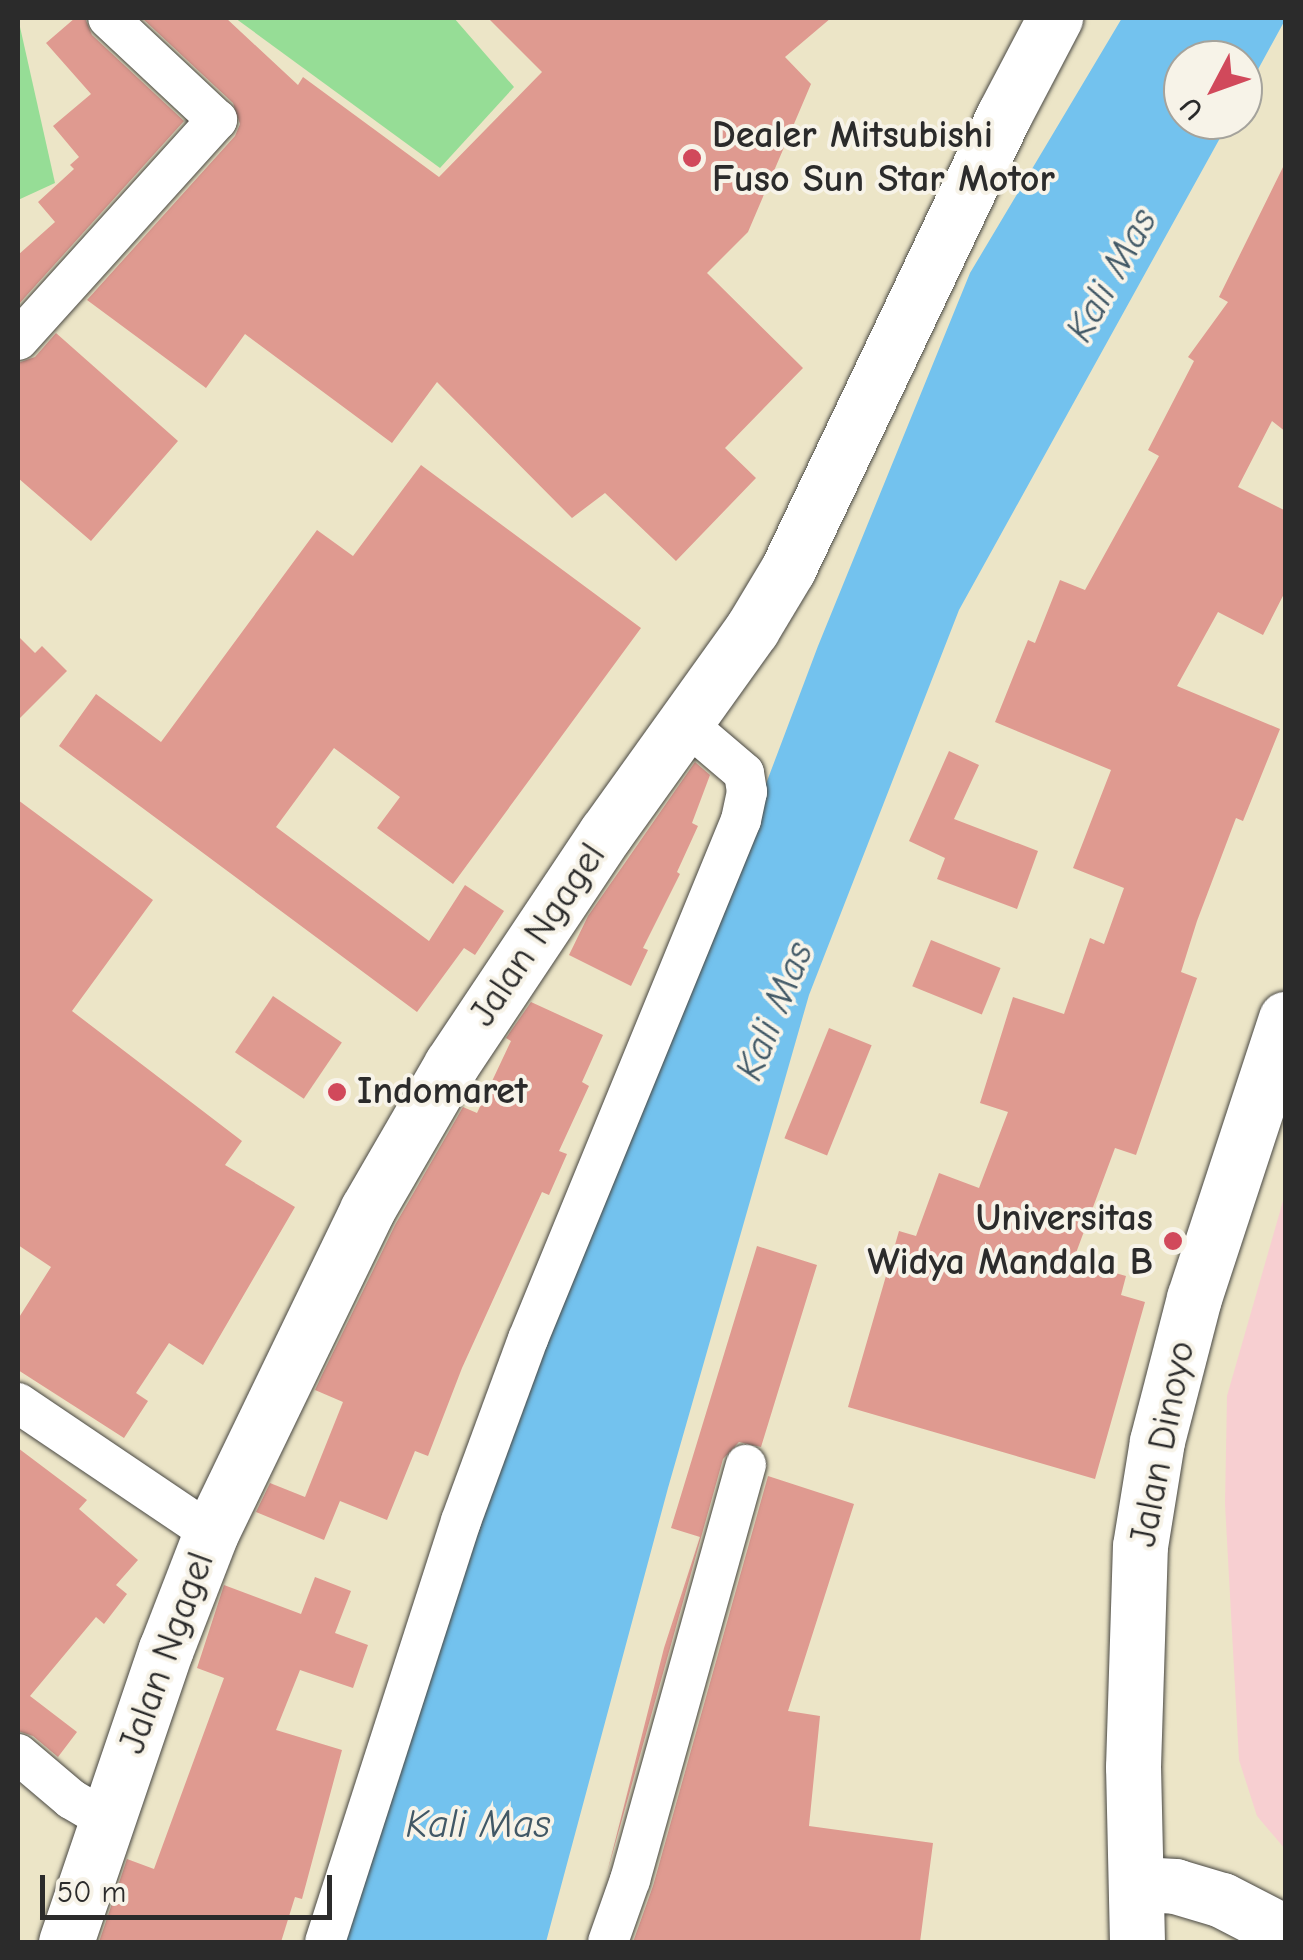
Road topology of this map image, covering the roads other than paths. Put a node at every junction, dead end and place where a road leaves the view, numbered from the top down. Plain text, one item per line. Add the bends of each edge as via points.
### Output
1 (108, 18) edge
2 (1055, 18) edge
3 (18, 340) edge
4 (684, 722) junction
5 (1286, 1019) edge
6 (18, 1404) edge
7 (746, 1466) dead end
8 (211, 1533) junction
9 (18, 1754) edge
10 (107, 1820) junction
11 (1139, 1884) junction
12 (1286, 1932) edge
13 (66, 1942) edge
14 (325, 1942) edge
15 (608, 1942) edge
16 (1137, 1942) edge

1 - 3 street via 217,120
2 - 4 main road, Jalan Ngagel via 788,568
4 - 8 main road, Jalan Ngagel via 406,1140 307,1328
4 - 14 street via 744,772 741,820 508,1394
5 - 11 main road, Jalan Dinoyo via 1194,1298 1157,1441 1140,1546 1135,1664
6 - 8 street
7 - 15 street
8 - 10 main road, Jalan Ngagel
9 - 10 street via 70,1799
10 - 13 main road, Jalan Ngagel
11 - 12 main road via 1222,1900
11 - 16 main road, Jalan Dinoyo

